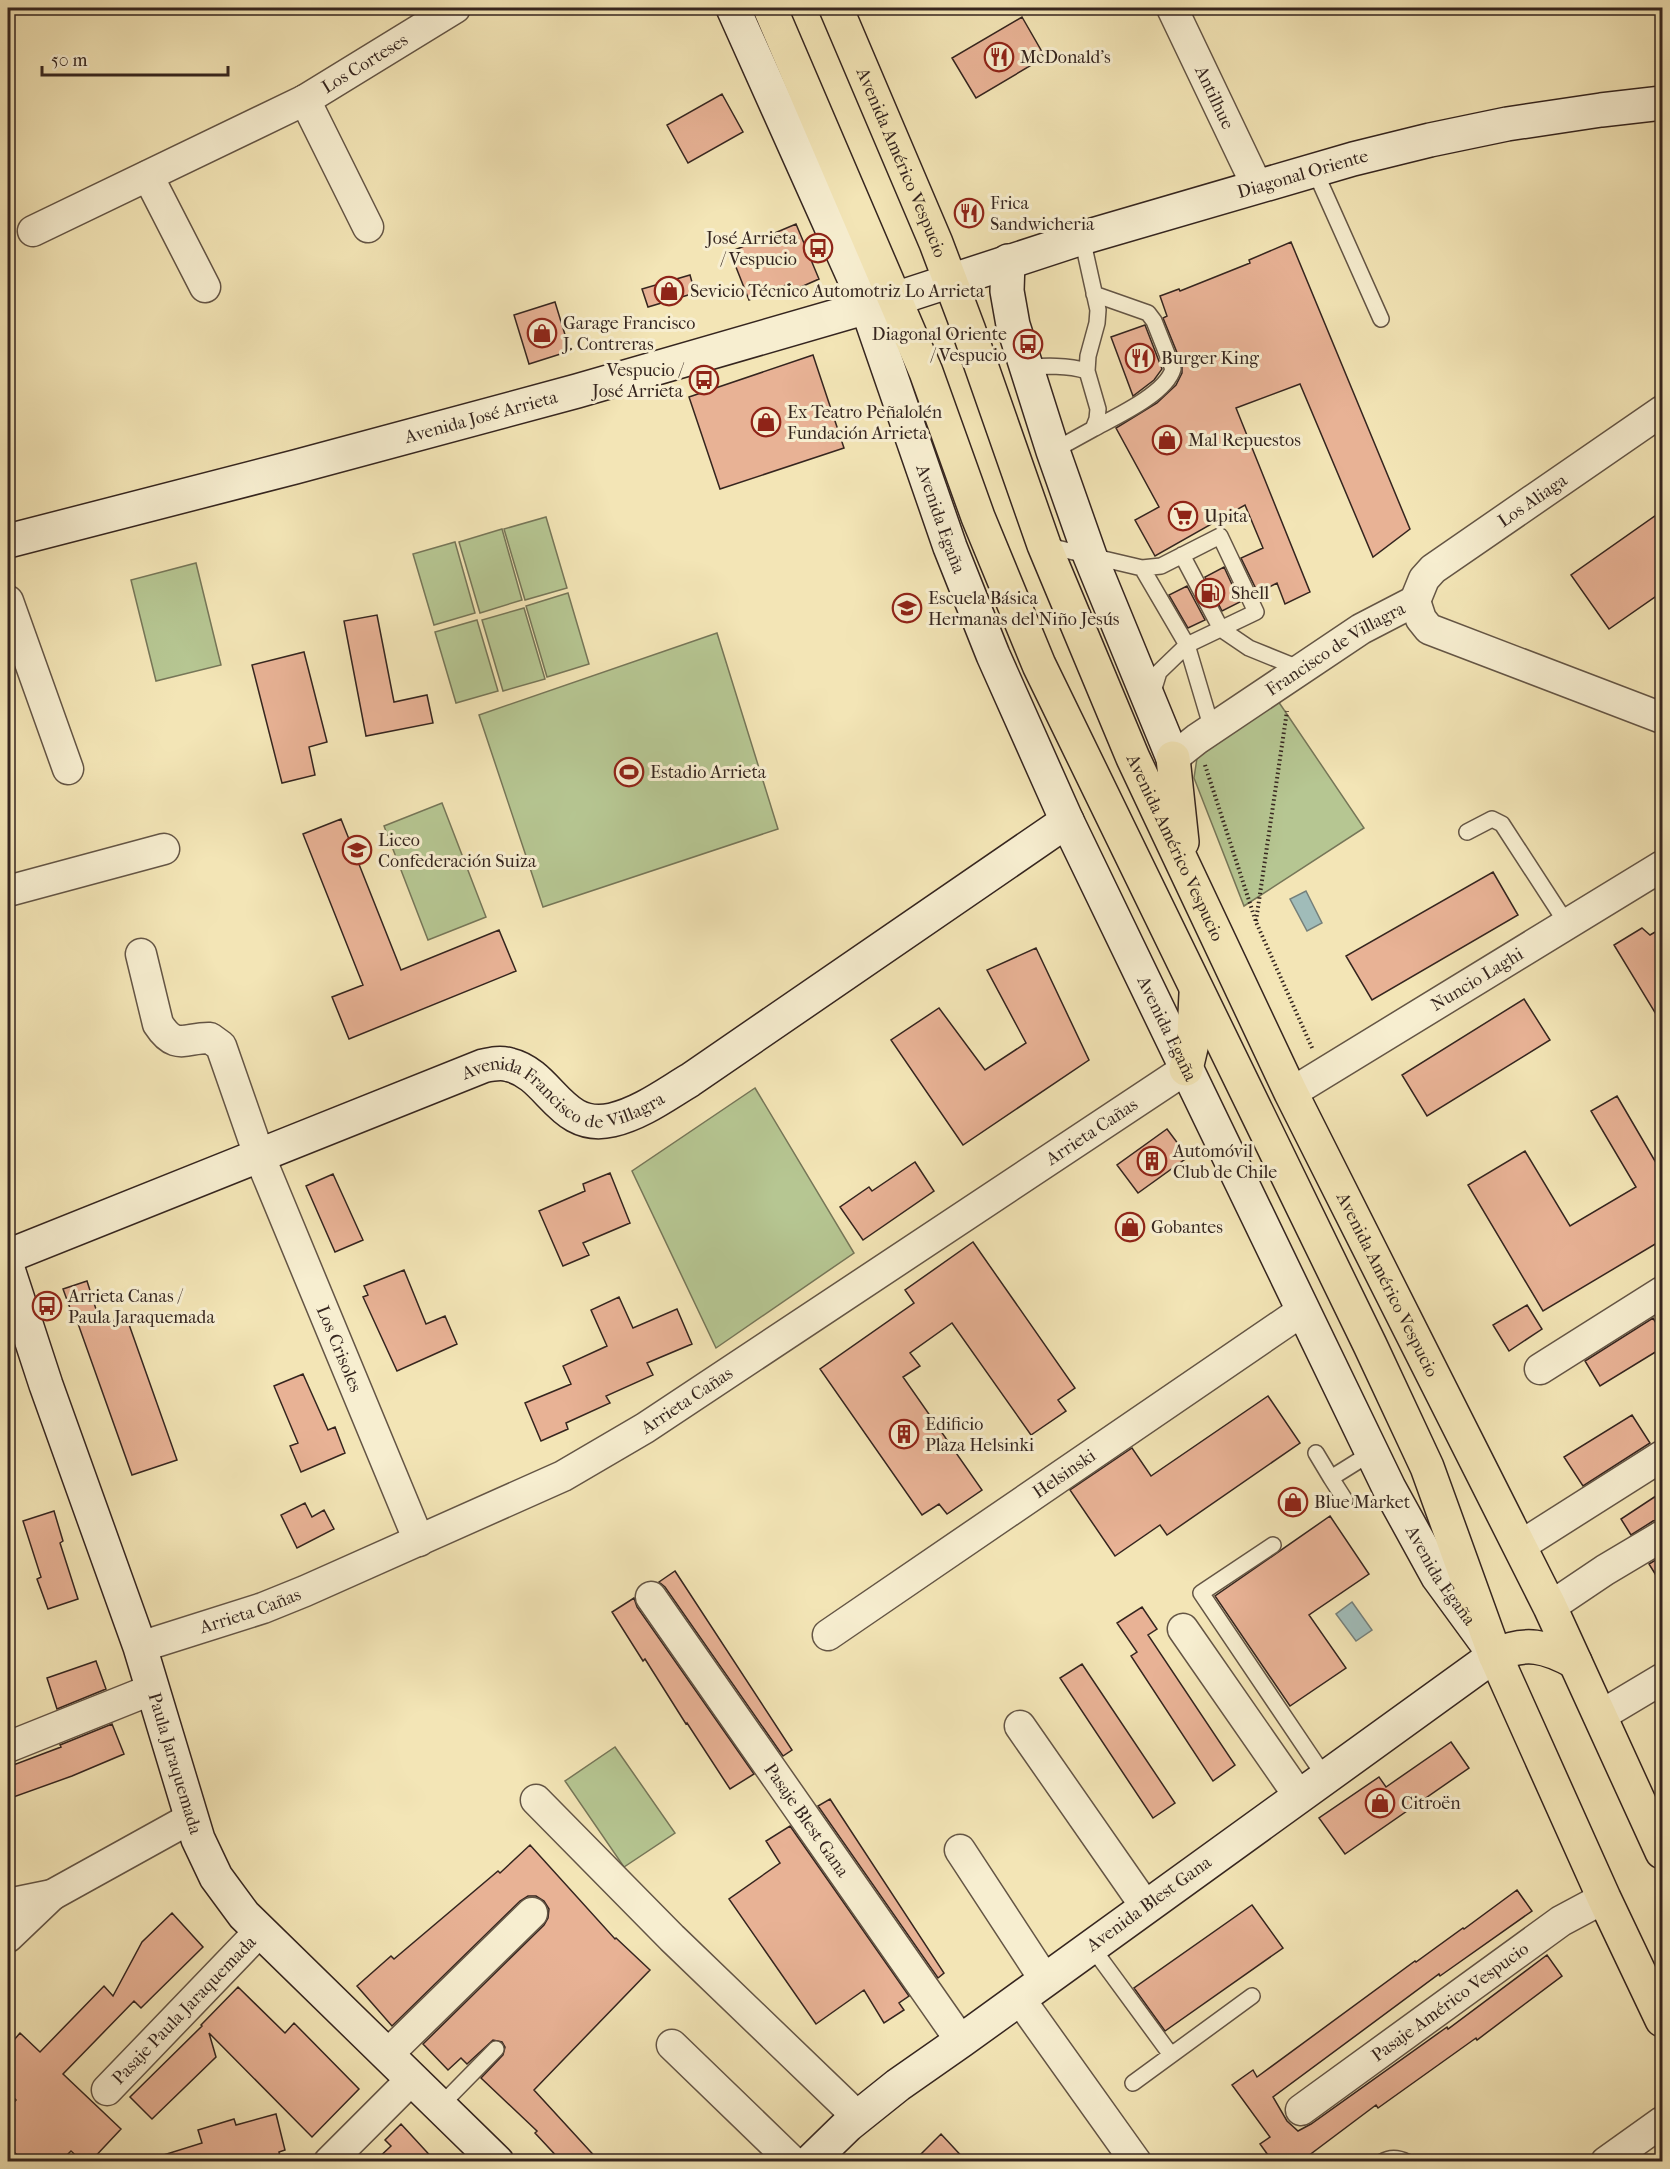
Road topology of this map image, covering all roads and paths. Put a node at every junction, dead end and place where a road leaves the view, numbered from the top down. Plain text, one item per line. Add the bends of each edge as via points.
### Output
1 (455, 8) edge
2 (732, 8) edge
3 (770, 8) edge
4 (836, 8) edge
5 (1172, 8) edge
6 (305, 100) junction
7 (1662, 103) edge
8 (1314, 169) junction
9 (148, 176) junction
10 (1257, 186) junction
11 (368, 227) dead end
12 (33, 231) dead end
13 (1082, 238) junction
14 (1008, 261) junction
15 (950, 280) junction
16 (205, 287) dead end
17 (1094, 294) junction
18 (881, 303) junction
19 (1381, 320) dead end
20 (1025, 367) junction
21 (1087, 371) junction
22 (1662, 411) edge
23 (1093, 429) junction
24 (1053, 451) junction
25 (8, 541) edge
26 (1044, 545) junction
27 (1182, 555) junction
28 (1090, 556) junction
29 (1142, 568) junction
30 (8, 601) edge
31 (1415, 601) junction
32 (1221, 629) junction
33 (1187, 645) junction
34 (1297, 672) junction
35 (1151, 700) junction
36 (1662, 718) edge
37 (1194, 742) junction
38 (68, 769) dead end
39 (1067, 821) junction
40 (1467, 832) dead end
41 (164, 849) dead end
42 (1662, 866) edge
43 (1184, 868) junction
44 (8, 891) edge
45 (1256, 922) junction
46 (1567, 924) junction
47 (141, 954) dead end
48 (1196, 990) junction
49 (1186, 1069) junction
50 (1324, 1073) junction
51 (1291, 1093) junction
52 (259, 1155) junction
53 (8, 1256) edge
54 (8, 1269) edge
55 (1662, 1292) edge
56 (1302, 1311) junction
57 (1540, 1369) dead end
58 (1316, 1453) dead end
59 (1371, 1453) junction
60 (1662, 1456) edge
61 (1331, 1478) junction
62 (1345, 1500) dead end
63 (1662, 1536) edge
64 (418, 1541) junction
65 (1273, 1545) dead end
66 (1520, 1546) junction
67 (651, 1597) dead end
68 (1550, 1607) junction
69 (1183, 1629) dead end
70 (828, 1635) dead end
71 (141, 1647) junction
72 (1495, 1655) junction
73 (1575, 1662) junction
74 (1662, 1679) edge
75 (153, 1689) junction
76 (1599, 1716) junction
77 (1020, 1726) dead end
78 (8, 1748) edge
79 (1325, 1777) junction
80 (1299, 1796) junction
81 (536, 1800) dead end
82 (191, 1818) junction
83 (960, 1850) dead end
84 (1662, 1852) edge
85 (52, 1895) junction
86 (1604, 1898) junction
87 (8, 1904) edge
88 (1146, 1907) junction
89 (532, 1913) dead end
90 (260, 1931) junction
91 (8, 1937) edge
92 (1091, 1946) junction
93 (1032, 1989) junction
94 (1252, 1996) dead end
95 (1662, 2020) edge
96 (961, 2041) junction
97 (672, 2045) dead end
98 (496, 2049) dead end
99 (387, 2055) junction
100 (1171, 2055) junction
101 (412, 2079) junction
102 (1132, 2083) dead end
103 (107, 2090) dead end
104 (440, 2106) junction
105 (1301, 2110) dead end
106 (858, 2117) junction
107 (1662, 2122) edge
108 (329, 2162) edge
109 (497, 2162) edge
110 (793, 2162) edge
111 (810, 2162) edge
112 (1136, 2162) edge
113 (1382, 2162) edge
114 (1407, 2162) edge
115 (1606, 2162) edge

1 - 6 street, Los Corteses
2 - 18 street, Avenida Egaña
3 - 18 main road
4 - 15 main road, Avenida Américo Vespucio
5 - 10 street, Antilhue
6 - 9 street, Los Corteses
6 - 11 street, Los Corteses
7 - 8 street, Diagonal Oriente via 1546,117
8 - 10 street, Diagonal Oriente
8 - 19 lane
9 - 12 street, Los Corteses
9 - 16 street
10 - 13 street, Diagonal Oriente
13 - 14 street, Diagonal Oriente
13 - 17 lane
14 - 15 street, Diagonal Oriente
14 - 20 street, Avenida Américo Vespucio via 1009,308
15 - 18 street, Avenida José Arrieta
15 - 26 main road, Avenida Américo Vespucio
17 - 21 lane via 1097,323
17 - 23 lane via 1148,314 1173,369 1165,384 1149,396
18 - 25 street, Avenida José Arrieta via 566,394
18 - 39 street, Avenida Egaña via 962,578
18 - 48 main road via 926,372 978,517 1039,665
20 - 21 lane via 1074,367
20 - 24 street, Avenida Américo Vespucio
21 - 23 lane via 1098,409
22 - 31 street, Los Aliaga via 1433,569
23 - 24 lane
24 - 28 street, Avenida Américo Vespucio
26 - 28 lane
26 - 43 main road, Avenida Américo Vespucio via 1133,758
27 - 29 lane via 1161,566
27 - 32 lane
27 - 32 lane via 1220,536 1256,612
28 - 29 lane
28 - 35 street, Avenida Américo Vespucio
29 - 33 lane
30 - 38 street
31 - 34 street, Francisco de Villagra via 1361,629
31 - 36 street, Francisco de Villagra via 1429,629
32 - 33 lane
32 - 34 lane
33 - 35 lane via 1159,672
33 - 37 lane
34 - 37 street, Francisco de Villagra
34 - 45 path
35 - 37 street, Avenida Américo Vespucio
37 - 43 main road
37 - 45 path
39 - 49 street, Avenida Egaña
39 - 52 street, Avenida Francisco de Villagra via 690,1080 627,1115 609,1121 583,1119 559,1105 524,1070 496,1063 454,1076
40 - 46 lane via 1492,819 1502,824
41 - 44 street
42 - 46 street, Nuncio Laghi
43 - 51 main road, Avenida Américo Vespucio
45 - 50 path
46 - 50 street, Nuncio Laghi
47 - 52 street, Los Crisoles via 158,1024 164,1033 177,1041 210,1038 221,1047
48 - 49 main road via 1194,1035
48 - 72 main road via 1426,1467
49 - 56 street, Avenida Egaña
49 - 64 street, Arrieta Cañas via 621,1443 563,1476
50 - 51 street, Nuncio Laghi
51 - 66 main road, Avenida Américo Vespucio
52 - 53 street, Avenida Francisco de Villagra
52 - 64 street, Los Crisoles
54 - 71 street, Paula Jaraquemada
55 - 57 street
56 - 59 street, Avenida Egaña
56 - 70 street, Helsinski
58 - 61 lane
59 - 61 lane
59 - 72 street, Avenida Egaña via 1438,1577
60 - 66 street
61 - 62 lane
63 - 68 street
64 - 71 street, Arrieta Cañas via 263,1608
65 - 79 lane via 1201,1593
66 - 68 main road, Avenida Américo Vespucio
67 - 96 street, Pasaje Blest Gana
68 - 73 main road, Avenida Américo Vespucio
69 - 80 street
71 - 75 street, Paula Jaraquemada
72 - 73 main road via 1536,1646
72 - 79 street, Avenida Blest Gana
72 - 86 main road, Avenida Egaña
73 - 76 main road
74 - 76 street
75 - 78 street
75 - 82 street, Paula Jaraquemada
76 - 84 main road
77 - 88 street
79 - 80 street, Avenida Blest Gana
80 - 88 street, Avenida Blest Gana
81 - 106 street
82 - 85 street
82 - 90 street, Paula Jaraquemada via 216,1877 237,1908
83 - 93 street
85 - 87 street
85 - 91 street
86 - 95 main road, Avenida Egaña
86 - 105 street, Pasaje Américo Vespucio via 1560,1921
88 - 92 street, Avenida Blest Gana
89 - 99 street
90 - 99 street, Paula Jaraquemada
90 - 103 street, Pasaje Paula Jaraquemada
92 - 93 street, Avenida Blest Gana
92 - 100 lane
93 - 96 street, Avenida Blest Gana
93 - 112 street
94 - 100 lane
96 - 106 street, Avenida Blest Gana
97 - 110 street
98 - 104 lane
99 - 101 street, Paula Jaraquemada
100 - 102 lane
101 - 104 street, Paula Jaraquemada
101 - 108 street
104 - 109 street, Paula Jaraquemada
106 - 111 street, Avenida Blest Gana
107 - 115 street
113 - 114 lane via 1401,2158

